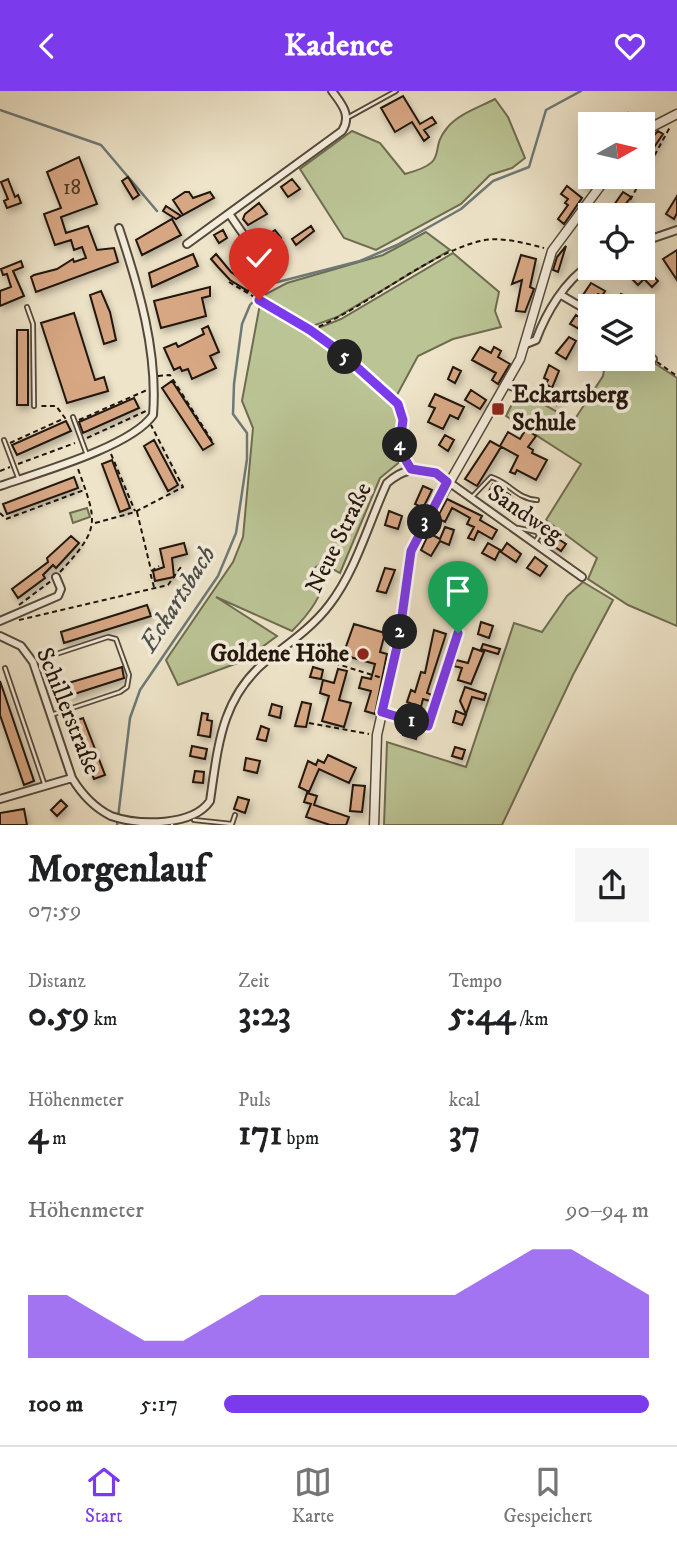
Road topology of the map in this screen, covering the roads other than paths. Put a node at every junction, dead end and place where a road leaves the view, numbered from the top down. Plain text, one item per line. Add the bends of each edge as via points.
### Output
1 (332, 91) edge
2 (396, 91) edge
3 (676, 117) edge
4 (347, 118) junction
5 (655, 126) edge
6 (598, 189) edge
7 (230, 215) junction
8 (119, 228) dead end
9 (677, 230) edge
10 (655, 238) edge
11 (187, 244) dead end
12 (261, 260) dead end
13 (578, 272) edge
14 (561, 295) junction
15 (578, 305) edge
16 (27, 307) dead end
17 (526, 344) junction
18 (505, 385) junction
19 (545, 394) dead end
20 (34, 406) road end
21 (72, 417) dead end
22 (4, 440) dead end
23 (86, 455) junction
24 (19, 480) junction
25 (447, 482) junction
26 (0, 486) edge
27 (469, 499) junction
28 (537, 500) dead end
29 (510, 527) junction
30 (532, 544) junction
31 (56, 577) road end
32 (582, 577) dead end
33 (0, 621) edge
34 (458, 633) dead end
35 (0, 636) edge
36 (5, 668) dead end
37 (65, 711) junction
38 (382, 712) junction
39 (51, 715) junction
40 (72, 778) junction
41 (45, 786) junction
42 (0, 799) edge
43 (235, 815) dead end
44 (194, 820) junction
45 (172, 825) edge
46 (374, 825) edge

1 - 4 street
2 - 4 lane
3 - 5 street
4 - 7 street via 342,131
6 - 17 street via 552,251
7 - 11 street
7 - 12 street
8 - 23 street via 148,334 153,408 148,421
9 - 10 street
13 - 14 street
14 - 15 street
14 - 17 street via 536,340
16 - 20 lane via 33,324
17 - 18 street
18 - 19 lane via 538,398
18 - 25 street
21 - 23 lane
22 - 24 lane
23 - 24 street
24 - 26 street
25 - 27 street, Sandweg
25 - 38 street via 411,551
25 - 44 street, Neue Straße via 436,473 411,469 387,483 342,585 316,621 253,673 234,697 221,729 209,801
27 - 28 lane via 491,477 524,499
27 - 29 street, Sandweg
29 - 30 street, Sandweg
29 - 30 lane via 533,529 539,536
30 - 32 street, Sandweg
31 - 33 street via 61,589 58,597
34 - 38 street via 428,726
35 - 39 street, Schillerstraße via 28,653
36 - 41 lane
37 - 37 lane via 127,687 129,675 116,639 108,637 47,657
37 - 39 lane
38 - 46 street
39 - 40 street, Schillerstraße
40 - 41 street
40 - 45 street, Schillerstraße via 96,807 109,815 124,821
41 - 42 street
43 - 44 lane via 232,824
44 - 45 street

